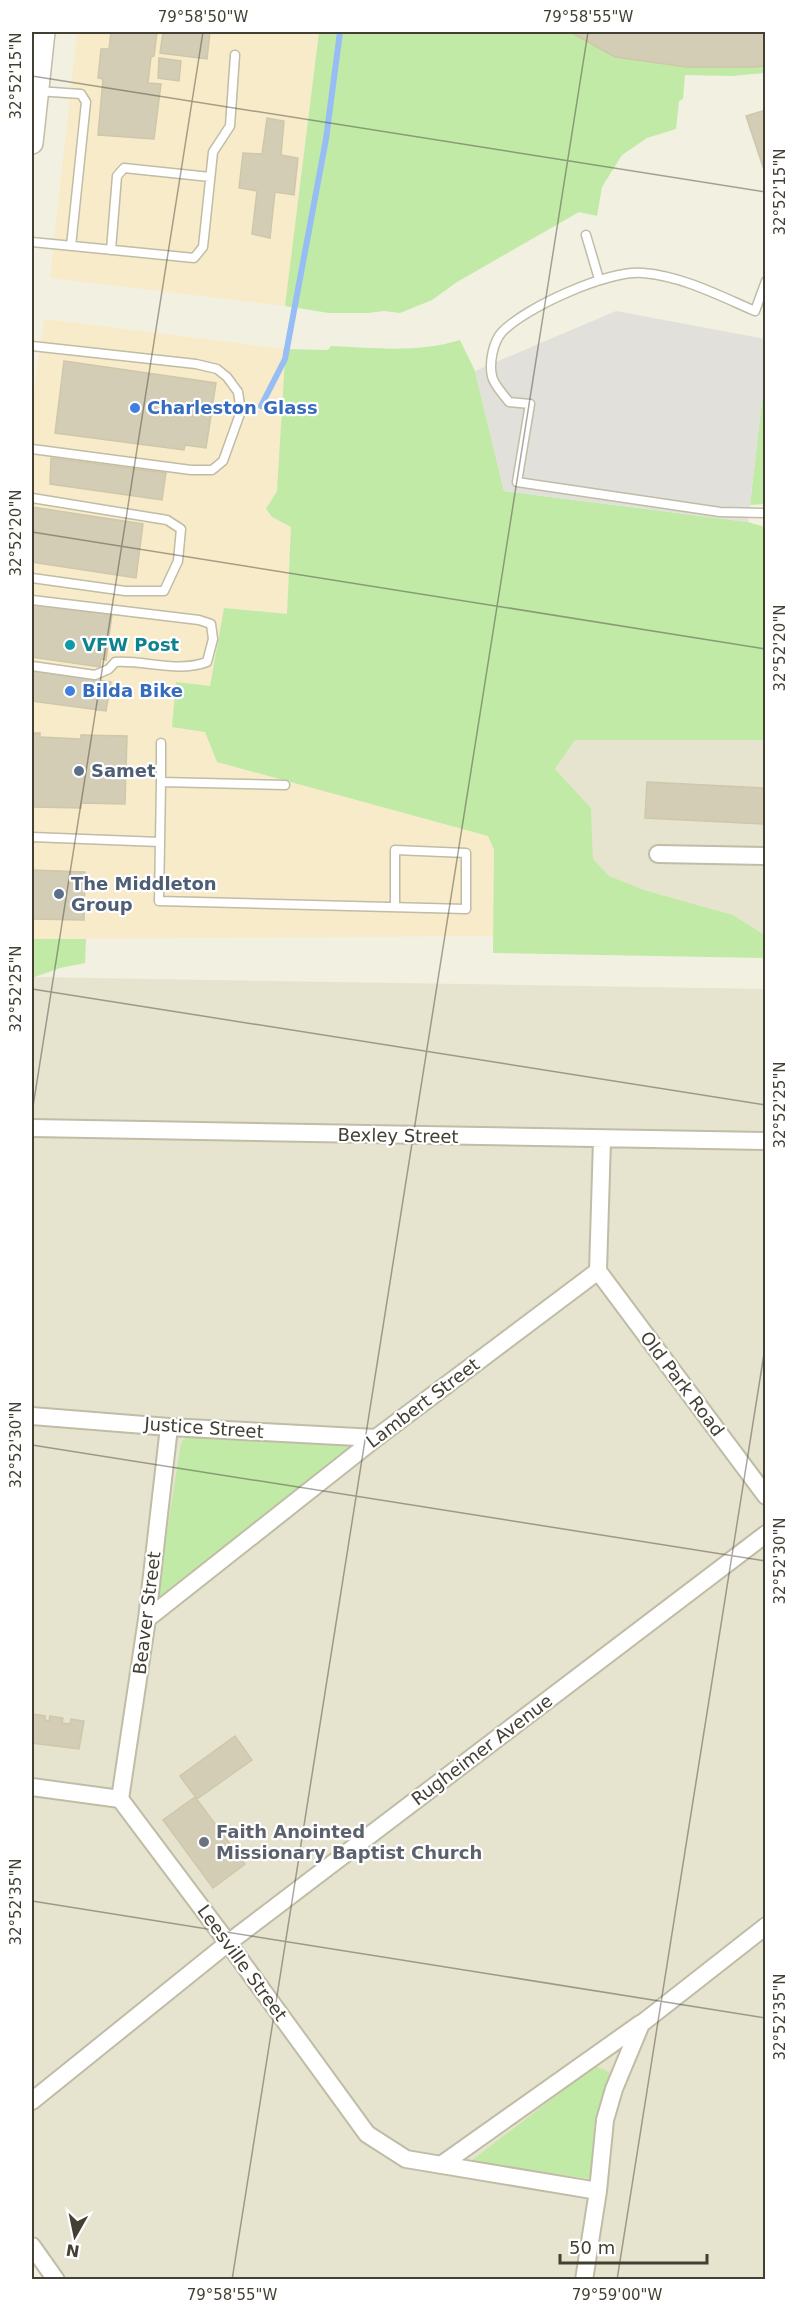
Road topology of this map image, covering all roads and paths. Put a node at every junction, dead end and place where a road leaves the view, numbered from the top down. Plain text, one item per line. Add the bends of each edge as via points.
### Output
1 (44, 32) edge
2 (235, 55) dead end
3 (38, 91) junction
4 (32, 143) edge
5 (210, 177) junction
6 (586, 235) dead end
7 (32, 242) edge
8 (71, 246) junction
9 (111, 250) junction
10 (599, 279) junction
11 (765, 281) edge
12 (32, 346) edge
13 (32, 449) edge
14 (32, 498) edge
15 (765, 513) edge
16 (32, 578) edge
17 (32, 600) edge
18 (32, 666) edge
19 (161, 743) dead end
20 (161, 782) junction
21 (285, 785) dead end
22 (32, 837) edge
23 (160, 842) junction
24 (658, 854) dead end
25 (765, 856) edge
26 (394, 907) junction
27 (32, 1128) edge
28 (602, 1140) junction
29 (765, 1141) edge
30 (598, 1271) junction
31 (32, 1416) edge
32 (169, 1427) junction
33 (376, 1438) junction
34 (765, 1496) edge
35 (765, 1534) edge
36 (147, 1619) junction
37 (32, 1787) edge
38 (120, 1799) junction
39 (762, 1932) edge
40 (228, 1943) junction
41 (641, 2024) junction
42 (32, 2101) edge
43 (441, 2165) junction
44 (598, 2191) junction
45 (32, 2246) edge
46 (50, 2278) edge
47 (584, 2280) edge

1 - 3 street
2 - 5 lane via 230,126 213,152
3 - 4 street
3 - 8 lane via 81,94 86,102
5 - 9 lane via 203,247 194,258
5 - 9 lane via 124,168 117,176
6 - 10 lane
7 - 8 lane
8 - 9 lane
10 - 11 lane via 642,273 685,282 755,311
10 - 15 lane via 531,310 501,333 491,356 492,378 509,402 530,404 517,482 720,512
12 - 13 lane via 217,369 238,392 241,411 223,461 213,470
14 - 16 lane via 167,520 181,529 178,561 164,591 125,591
17 - 18 lane via 199,620 211,624 213,639 207,662 194,667 115,662 95,675
19 - 20 lane
20 - 21 lane
20 - 23 lane
22 - 23 lane
23 - 26 lane via 159,901
24 - 25 street
26 - 26 lane via 466,909 466,853 395,850
27 - 28 street, Bexley Street
28 - 29 street, Bexley Street
28 - 30 street
30 - 33 street, Lambert Street
30 - 34 street, Old Park Road
31 - 32 street, Justice Street
32 - 33 street, Justice Street
32 - 36 street, Beaver Street
33 - 36 street, Lambert Street
35 - 40 street, Rugheimer Avenue
36 - 38 street, Beaver Street
37 - 38 street
38 - 40 street, Leesville Street
39 - 41 street
40 - 42 street, Rugheimer Avenue
40 - 43 street, Leesville Street via 367,2134 406,2159
41 - 43 street
41 - 44 street via 605,2120
43 - 44 street, Leesville Street
44 - 47 street
45 - 46 street

